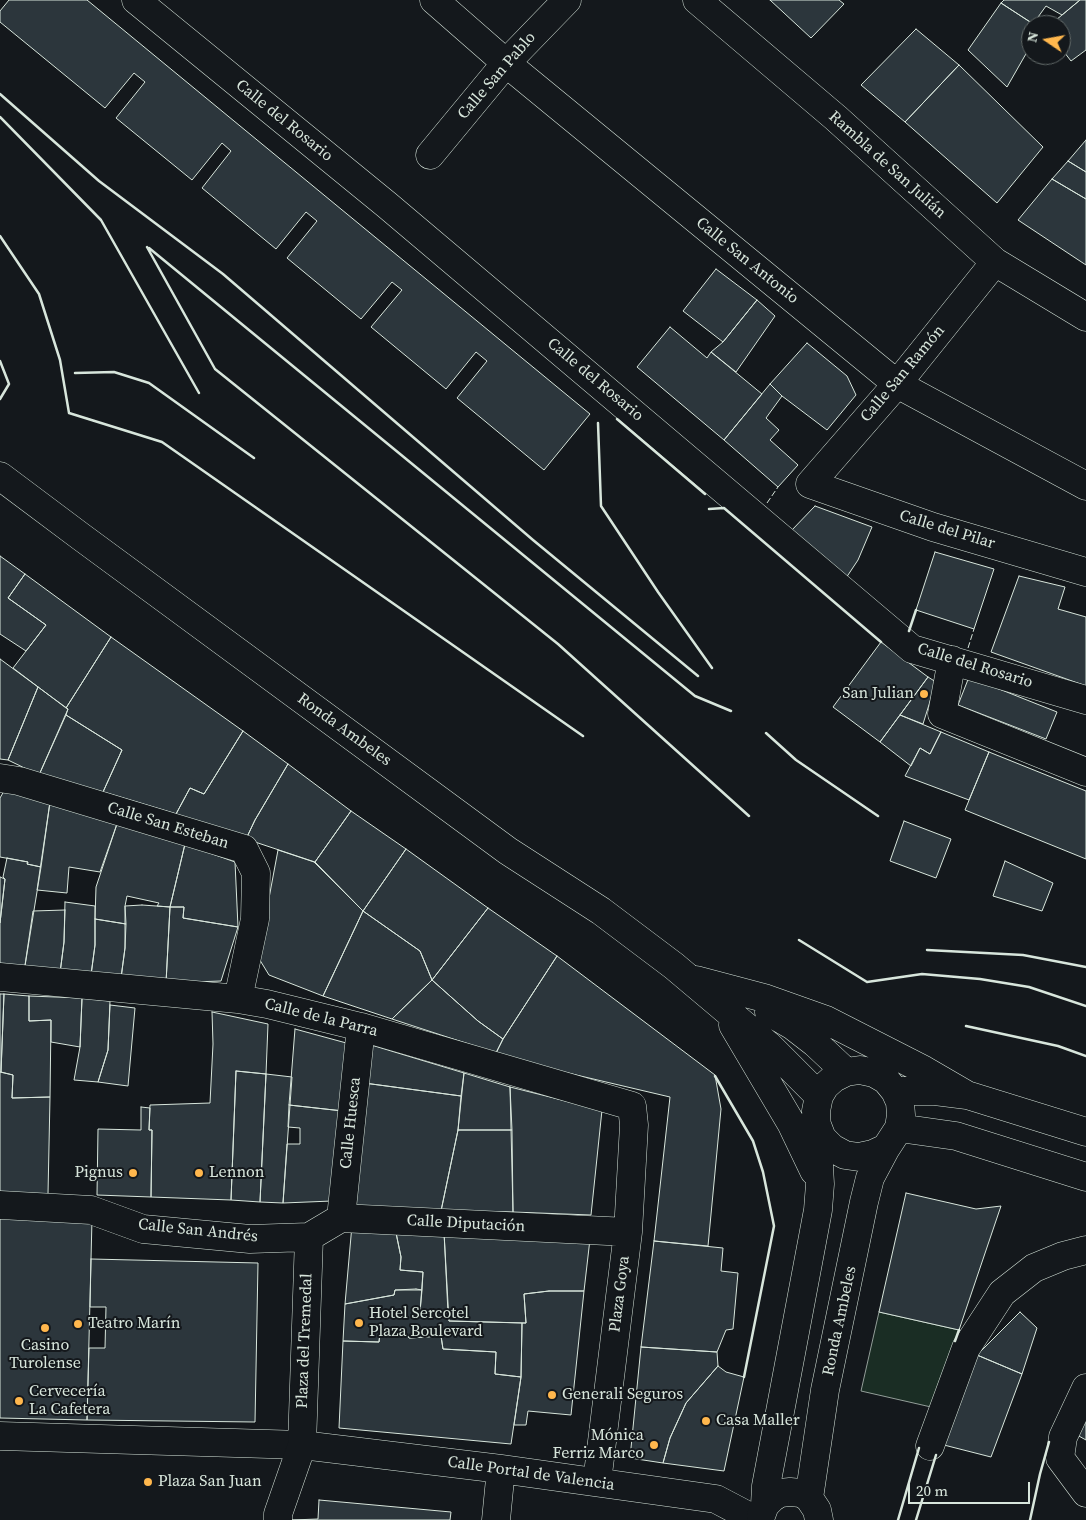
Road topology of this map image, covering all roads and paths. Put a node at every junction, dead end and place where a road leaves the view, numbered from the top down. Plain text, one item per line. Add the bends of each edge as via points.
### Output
1 (136, 0) edge
2 (434, 0) edge
3 (567, 0) edge
4 (697, 0) edge
5 (506, 63) junction
6 (430, 155) dead end
7 (995, 262) junction
8 (1086, 317) edge
9 (897, 384) junction
10 (0, 476) edge
11 (810, 484) joint
12 (1086, 486) edge
13 (1086, 572) edge
14 (952, 660) junction
15 (1086, 700) edge
16 (1086, 772) edge
17 (0, 778) edge
18 (0, 977) edge
19 (722, 997) junction
20 (238, 999) junction
21 (361, 1027) junction
22 (846, 1072) junction
23 (895, 1091) junction
24 (967, 1095) junction
25 (819, 1096) junction
26 (632, 1106) joint
27 (817, 1125) junction
28 (1086, 1132) edge
29 (893, 1138) junction
30 (1086, 1177) edge
31 (820, 1184) junction
32 (0, 1205) edge
33 (340, 1218) junction
34 (628, 1232) junction
35 (309, 1236) junction
36 (1086, 1250) edge
37 (1086, 1388) edge
38 (0, 1436) edge
39 (302, 1445) junction
40 (930, 1446) dead end
41 (501, 1469) junction
42 (598, 1482) junction
43 (1086, 1493) edge
44 (814, 1509) edge
45 (760, 1515) edge
46 (278, 1520) edge
47 (496, 1520) edge

1 - 14 street, Calle del Rosario via 409,224 912,649
2 - 5 street, Calle San Antonio
3 - 5 street, Calle San Pablo
4 - 7 street, Rambla de San Julián via 836,118
5 - 6 street, Calle San Pablo
5 - 9 street, Calle San Antonio
7 - 8 street, Rambla de San Julián
7 - 9 street, Calle San Ramón
9 - 11 street, Calle San Ramón
9 - 12 street, Calle San Antonio
10 - 19 street, Ronda Ambeles via 508,851 601,911 691,979
11 - 13 street, Calle del Pilar via 933,527
14 - 15 street, Calle del Rosario
14 - 16 street via 942,714
17 - 20 street, Calle San Esteban via 244,849 256,874 255,919
18 - 20 street, Calle de la Parra
19 - 22 street, Ronda Ambeles via 793,1026
19 - 24 street, Ronda Ambeles via 764,998 826,1020
19 - 25 street, Ronda Ambeles
19 - 31 street, Ronda Ambeles via 791,1123
20 - 21 street, Calle de la Parra
21 - 26 street, Calle de la Parra
21 - 33 street, Calle Huesca
22 - 23 street via 874,1073
22 - 25 street via 830,1082
23 - 24 street
23 - 29 street, Ronda Ambeles via 900,1109
24 - 28 street
25 - 27 street
26 - 34 street, Plaza Goya via 634,1124
27 - 29 street via 822,1138 845,1155 873,1154
27 - 31 street
29 - 30 street via 956,1136
29 - 44 street, Ronda Ambeles via 870,1178 864,1202 825,1390
31 - 45 street via 815,1231
32 - 35 street, Calle San Andrés via 91,1210 143,1228 250,1239
33 - 34 street, Calle Diputación
33 - 35 street
34 - 42 street, Plaza Goya
35 - 39 street, Plaza del Tremedal
36 - 40 street via 1034,1268 1002,1293 966,1348
37 - 43 street via 1063,1437 1060,1458
38 - 39 street, Calle Portal de Valencia
39 - 41 street, Calle Portal de Valencia
39 - 46 street
41 - 42 street, Calle Portal de Valencia
41 - 47 street
42 - 45 street, Calle Portal de Valencia via 716,1499
44 - 45 street, Ronda Ambeles via 800,1494 780,1493 772,1498

